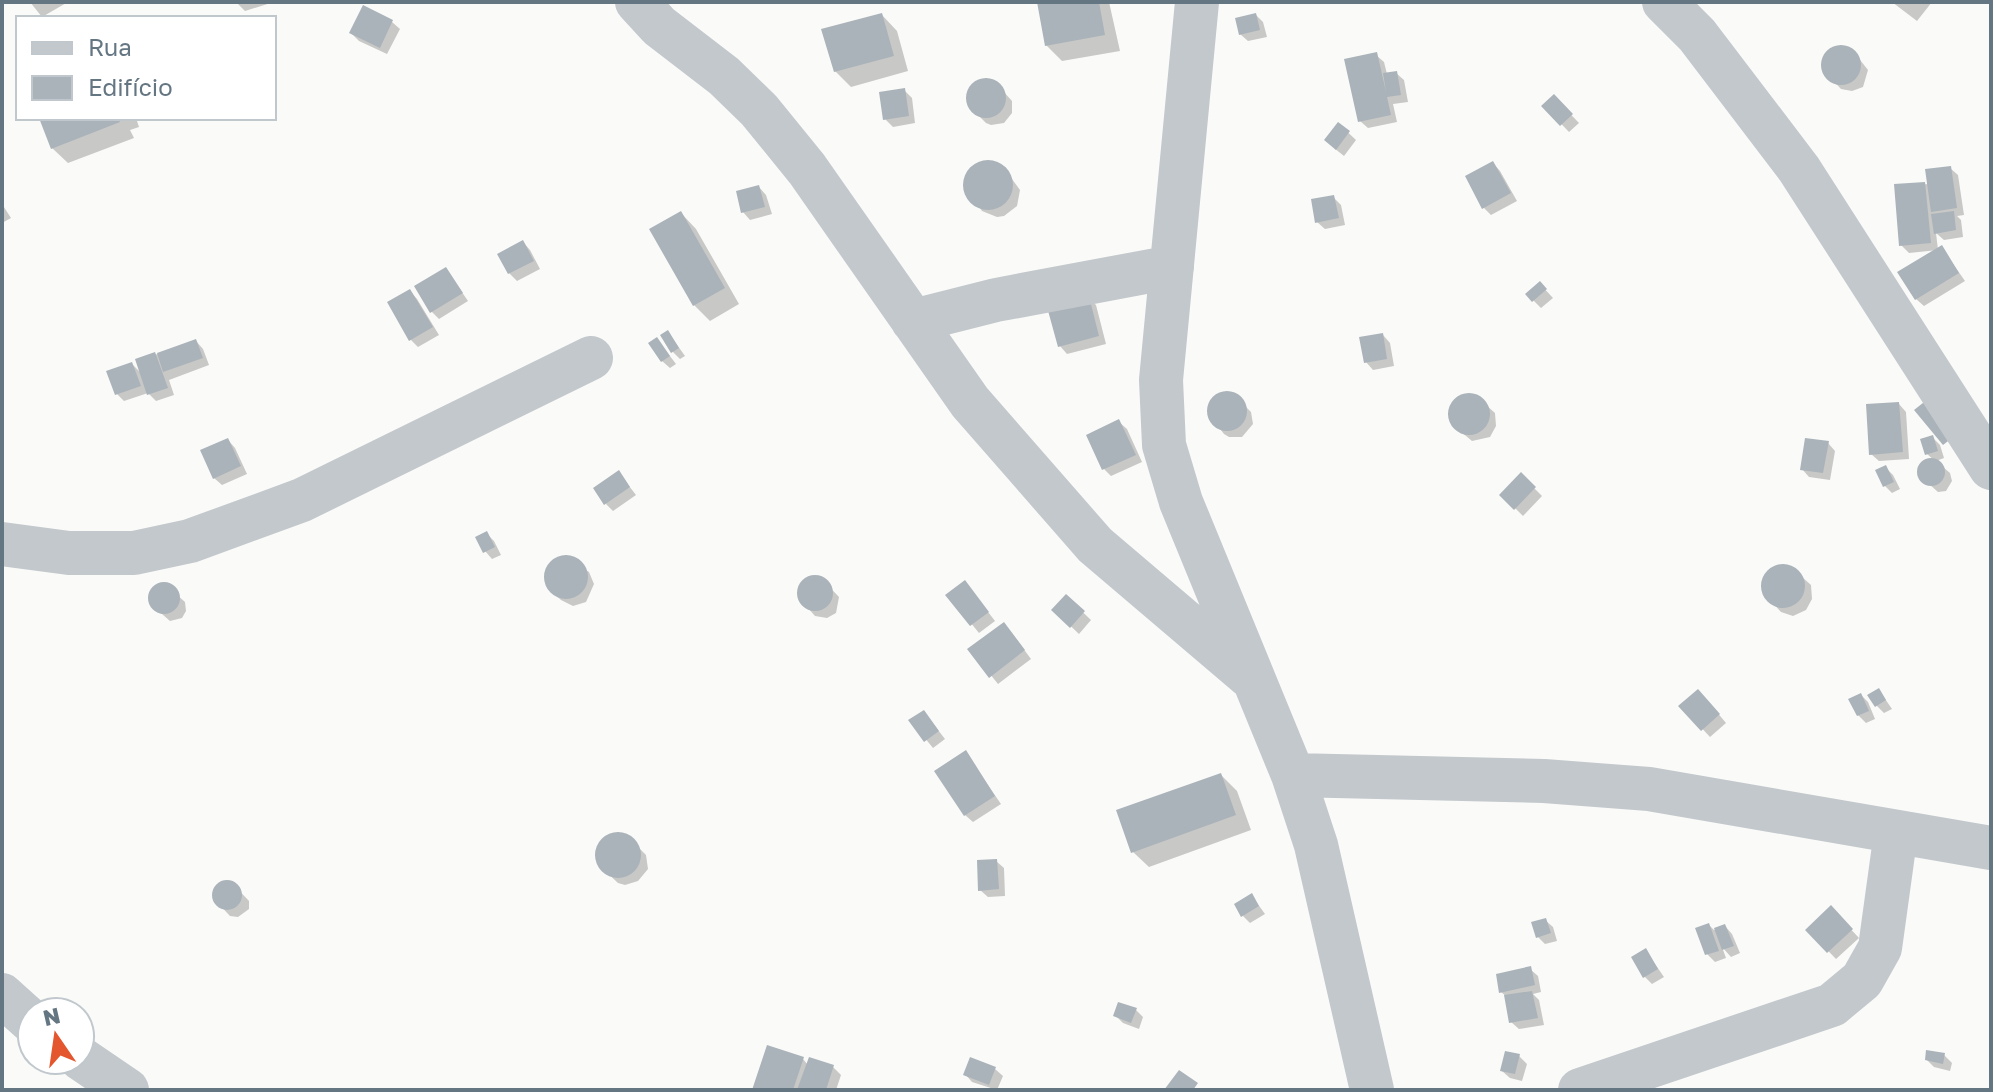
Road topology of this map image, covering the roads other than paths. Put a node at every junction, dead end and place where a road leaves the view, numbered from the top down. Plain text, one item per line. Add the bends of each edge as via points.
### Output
1 (637, 2) edge
2 (1197, 2) edge
3 (1664, 2) edge
4 (1172, 267) junction
5 (913, 321) junction
6 (591, 358) dead end
7 (1991, 468) edge
8 (2, 544) edge
9 (1254, 680) junction
10 (1293, 775) junction
11 (1896, 832) junction
12 (1991, 848) edge
13 (96, 1069) edge
14 (127, 1090) edge
15 (1372, 1090) edge
16 (1580, 1090) edge

1 - 5 street via 759,110
2 - 4 street
3 - 7 street via 1697,35 1799,169
4 - 5 street
4 - 9 street via 1161,380 1164,445 1181,502
5 - 9 street via 970,402 1095,545
6 - 8 street via 302,500 190,541 134,553 69,553
9 - 10 street
10 - 11 street via 1649,789
10 - 15 street via 1316,845
11 - 12 street
11 - 16 street via 1880,948 1862,980 1832,1005
13 - 14 street

